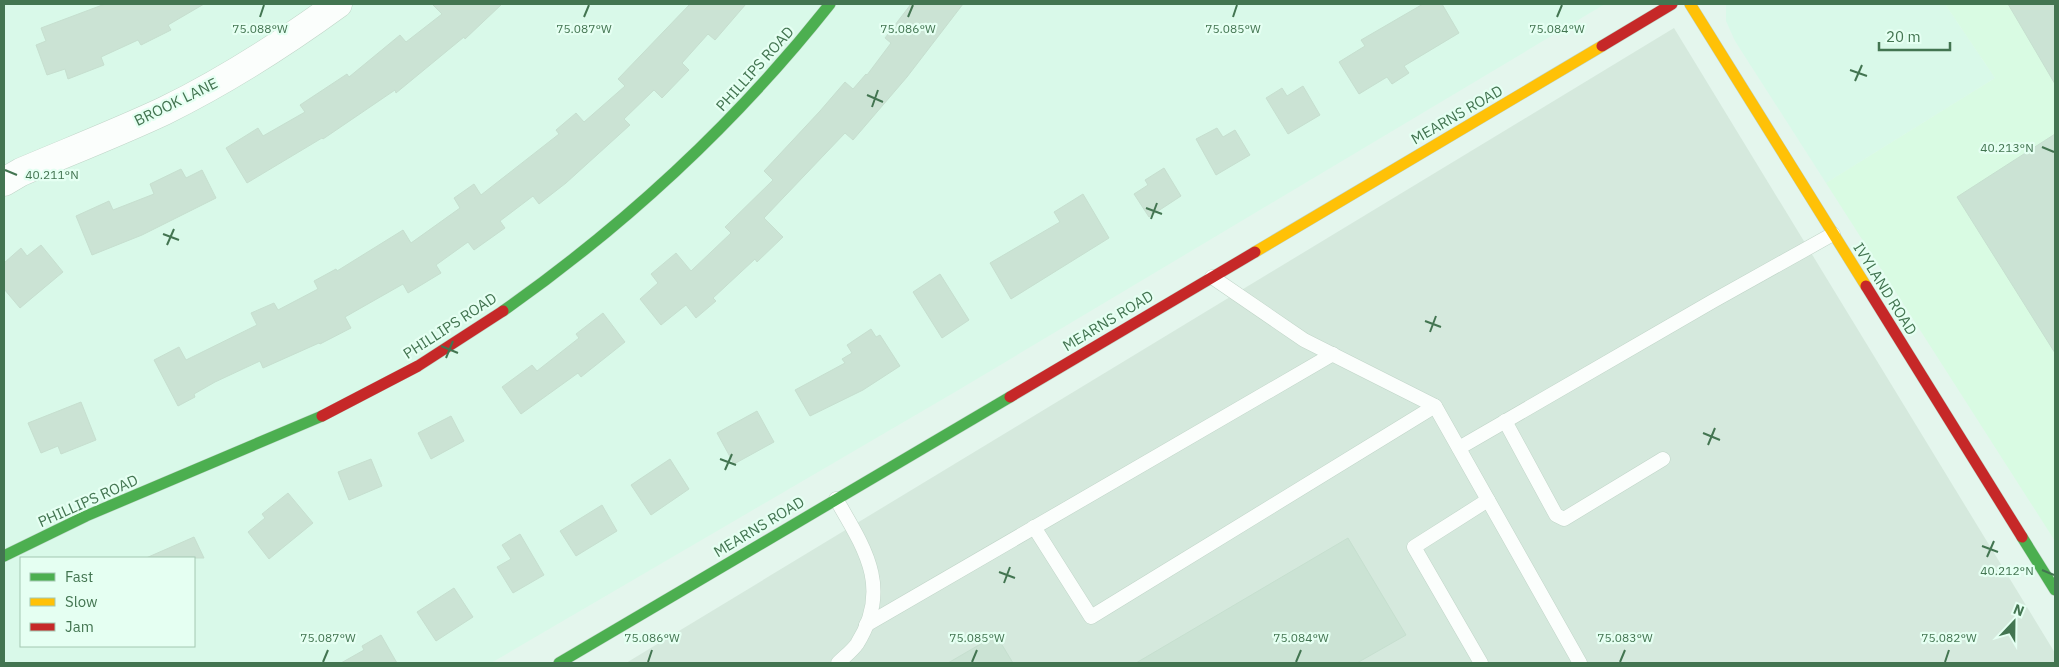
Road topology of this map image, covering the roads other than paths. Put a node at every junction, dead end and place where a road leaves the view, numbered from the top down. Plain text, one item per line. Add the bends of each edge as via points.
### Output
1 (338, 4) edge
2 (830, 4) edge
3 (1672, 4) edge
4 (1690, 4) edge
5 (4, 182) edge
6 (1833, 234) junction
7 (1212, 277) junction
8 (1332, 354) junction
9 (1435, 406) junction
10 (1505, 422) junction
11 (1459, 448) junction
12 (1663, 459) dead end
13 (836, 499) junction
14 (1488, 500) junction
15 (1034, 528) junction
16 (4, 556) edge
17 (2055, 590) edge
18 (866, 625) junction
19 (558, 663) edge
20 (838, 663) edge
21 (1481, 663) edge
22 (1580, 663) edge

1 - 5 street, BROOK LANE via 238,72 163,111
2 - 16 street, PHILLIPS ROAD via 764,85 661,186 590,247 476,329 417,367 294,429 85,517
3 - 7 street, MEARNS ROAD
4 - 6 street, IVYLAND ROAD
6 - 10 lane
6 - 17 street, IVYLAND ROAD
7 - 8 lane via 1304,340
7 - 13 street, MEARNS ROAD
8 - 9 lane
8 - 15 lane
9 - 11 lane
9 - 15 lane via 1091,618
10 - 11 lane
10 - 12 lane via 1556,515 1564,519
11 - 14 lane
13 - 18 lane via 863,546 874,577 873,610
13 - 19 street, MEARNS ROAD
14 - 21 lane via 1414,547
14 - 22 lane
15 - 18 lane
18 - 20 lane via 856,646

